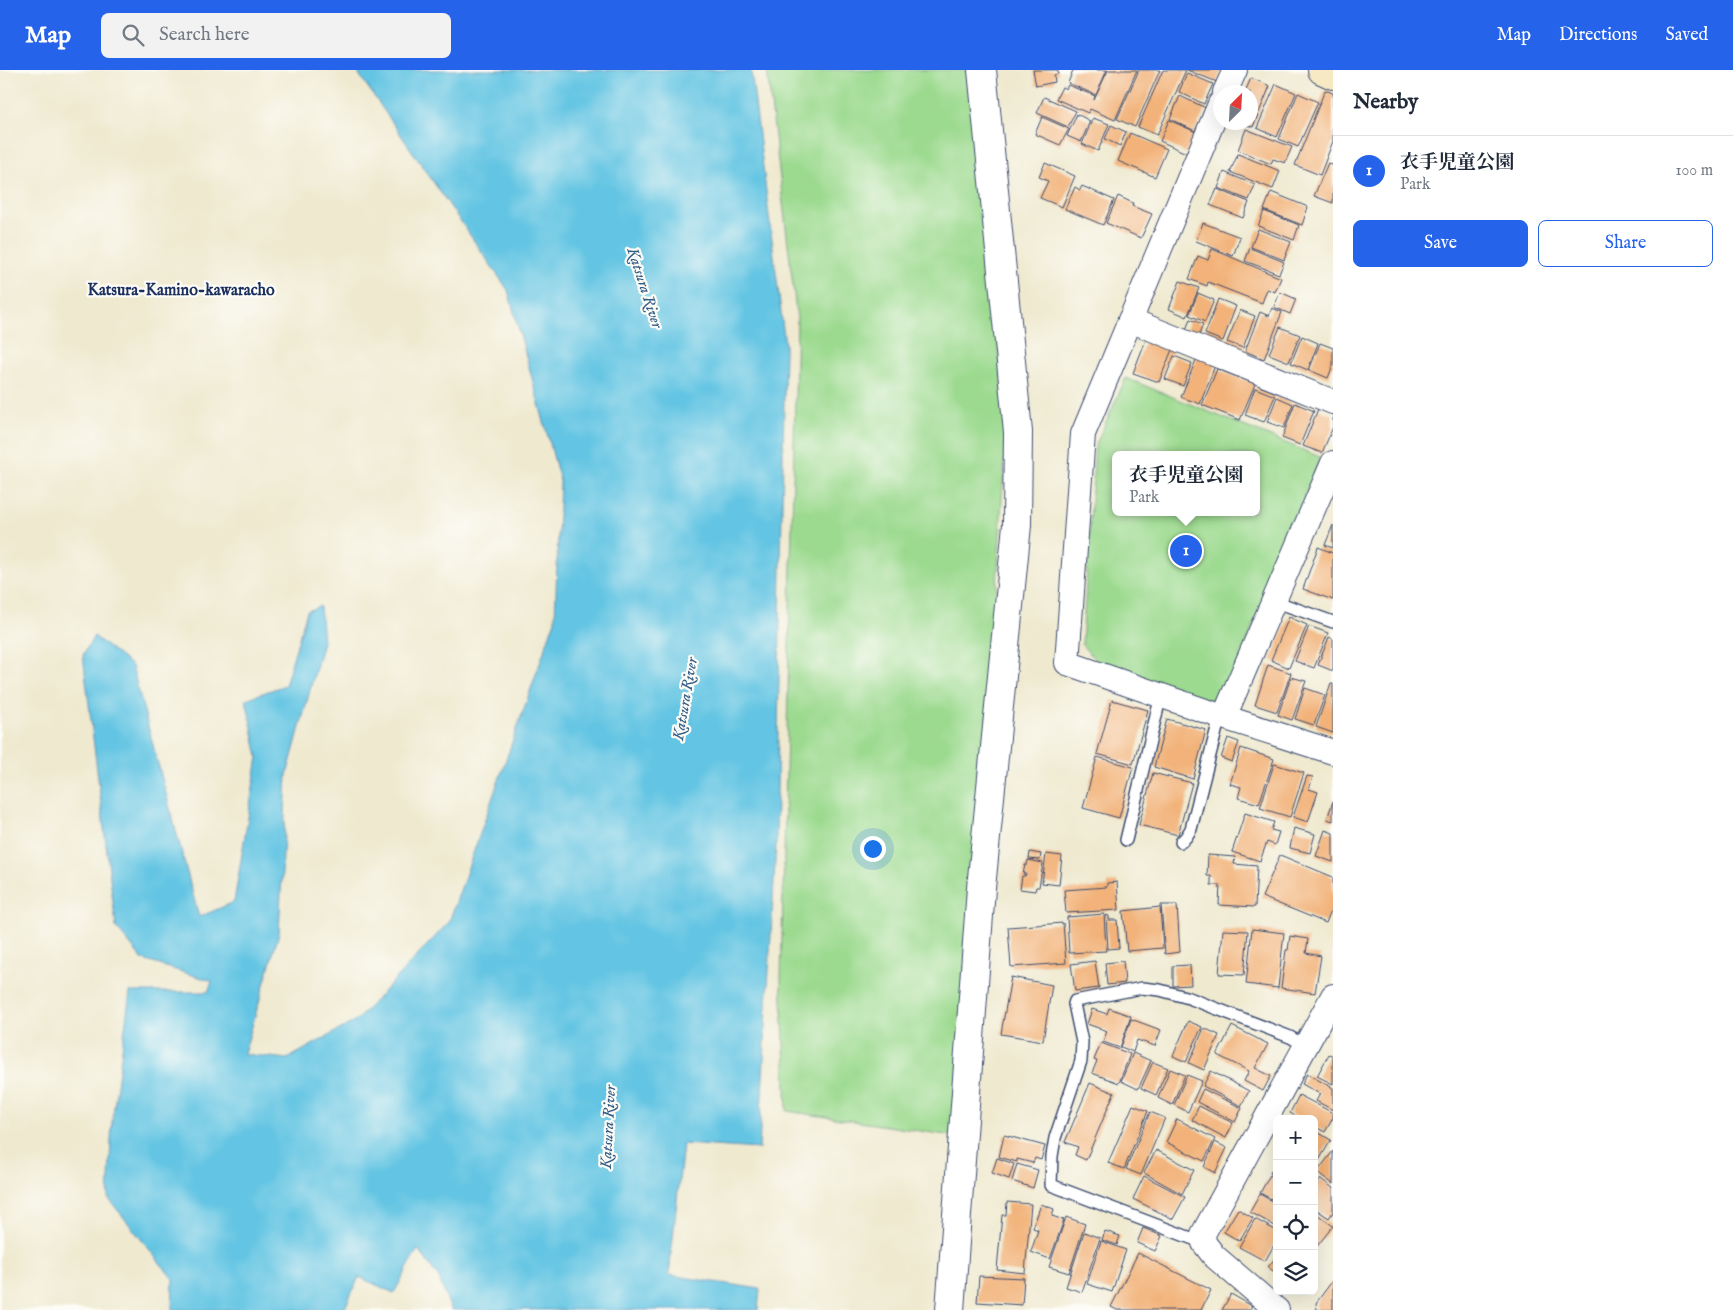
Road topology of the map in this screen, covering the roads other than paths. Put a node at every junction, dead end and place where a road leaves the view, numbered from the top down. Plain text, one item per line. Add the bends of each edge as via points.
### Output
1 (982, 70) edge
2 (1235, 70) edge
3 (1322, 70) edge
4 (1333, 75) edge
5 (1228, 85) edge
6 (1213, 121) edge
7 (1130, 320) junction
8 (1333, 402) edge
9 (1333, 463) edge
10 (1327, 494) edge
11 (1274, 601) junction
12 (1333, 622) edge
13 (1161, 695) junction
14 (1222, 717) junction
15 (1333, 752) edge
16 (1126, 840) dead end
17 (1181, 842) dead end
18 (1333, 996) edge
19 (1306, 1046) junction
20 (1204, 1243) junction
21 (950, 1310) edge
22 (1277, 1310) edge

1 - 21 street via 1018,432 1017,526 981,888
2 - 5 street
3 - 4 main road
6 - 7 street
7 - 8 street
7 - 13 street via 1083,434 1068,663
9 - 10 street
10 - 11 street
11 - 12 lane
11 - 14 street
13 - 14 street
13 - 16 lane
14 - 15 street
14 - 17 lane via 1191,828
18 - 19 street
19 - 20 street via 1206,1226
19 - 20 lane via 1236,1016 1160,990 1142,988 1074,1004 1082,1042 1081,1061 1056,1138 1051,1185
20 - 22 street via 1214,1256

